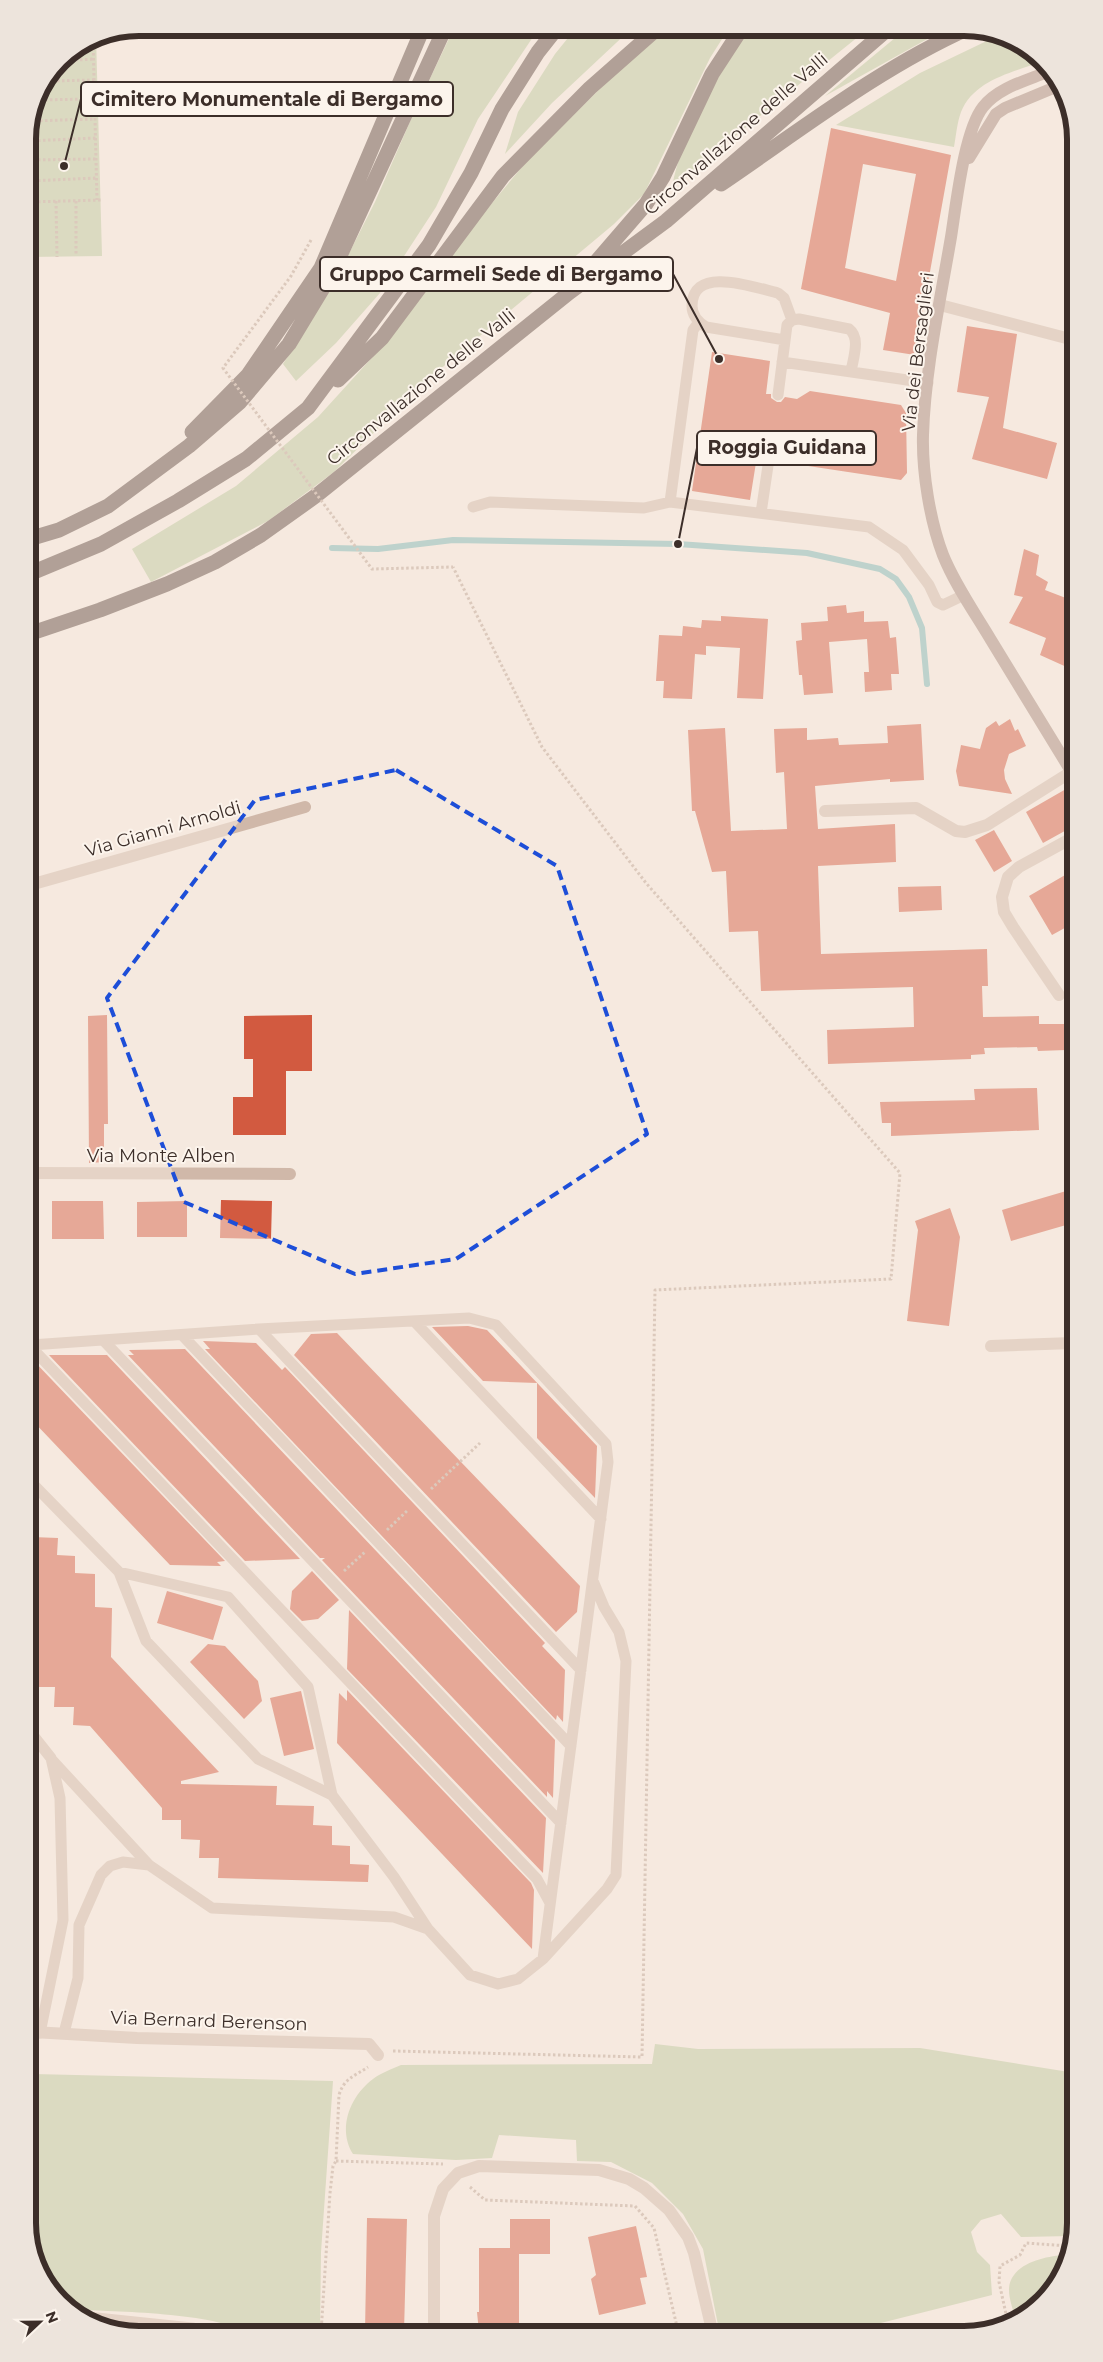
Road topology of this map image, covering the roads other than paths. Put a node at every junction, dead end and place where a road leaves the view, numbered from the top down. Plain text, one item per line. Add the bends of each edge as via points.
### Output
1 (420, 36) edge
2 (441, 36) edge
3 (551, 36) edge
4 (649, 36) edge
5 (737, 36) edge
6 (879, 36) edge
7 (952, 36) edge
8 (1043, 74) edge
9 (1053, 88) edge
10 (962, 171) junction
11 (666, 221) junction
12 (570, 292) junction
13 (940, 305) junction
14 (792, 320) junction
15 (699, 322) junction
16 (1067, 337) edge
17 (785, 340) junction
18 (782, 362) junction
19 (851, 372) junction
20 (928, 383) junction
21 (778, 396) dead end
22 (308, 408) junction
23 (770, 452) dead end
24 (670, 502) junction
25 (473, 507) dead end
26 (761, 514) junction
27 (36, 533) edge
28 (36, 535) edge
29 (36, 571) edge
30 (964, 595) junction
31 (36, 632) edge
32 (1067, 765) edge
33 (1067, 775) edge
34 (305, 807) dead end
35 (824, 811) dead end
36 (1067, 841) edge
37 (36, 883) edge
38 (1059, 995) dead end
39 (36, 1173) edge
40 (290, 1174) dead end
41 (414, 1320) junction
42 (259, 1329) junction
43 (182, 1335) junction
44 (104, 1340) junction
45 (1067, 1344) edge
46 (36, 1346) edge
47 (991, 1346) dead end
48 (36, 1351) edge
49 (36, 1487) edge
50 (601, 1519) junction
51 (119, 1572) junction
52 (593, 1581) junction
53 (581, 1670) junction
54 (36, 1739) edge
55 (571, 1746) junction
56 (51, 1758) junction
57 (332, 1795) junction
58 (561, 1823) junction
59 (150, 1865) junction
60 (550, 1903) junction
61 (428, 1929) junction
62 (543, 1959) junction
63 (36, 2033) edge
64 (64, 2033) junction
65 (378, 2055) road end
66 (103, 2319) edge
67 (173, 2326) edge
68 (434, 2326) edge
69 (711, 2326) edge

1 - 27 highway via 321,268 248,375 186,438 104,497
2 - 28 highway via 332,273 288,344 240,402 189,446 108,506 59,530
3 - 22 highway via 502,109 471,174 429,245
4 - 22 highway via 590,88 503,176 382,338
5 - 12 highway via 712,74 663,177 646,204
6 - 11 highway, Circonvallazione delle Valli
7 - 11 highway via 898,64
8 - 10 street, Via dei Bersaglieri via 1003,90 982,108 971,133
9 - 10 street, Via dei Bersaglieri via 996,114
10 - 13 street, Via dei Bersaglieri
11 - 12 highway, Circonvallazione delle Valli
12 - 31 highway, Circonvallazione delle Valli via 317,495 261,535 215,562 167,584
13 - 16 street
13 - 20 street, Via dei Bersaglieri
14 - 15 lane via 784,298 778,293 721,280 701,287 695,295 692,305
14 - 17 lane via 787,325
14 - 19 lane via 807,320 849,329 854,333
15 - 17 lane via 706,327
15 - 24 lane via 693,330
17 - 18 lane
18 - 19 lane
18 - 21 lane
19 - 20 lane
20 - 30 street, Via dei Bersaglieri via 923,436 927,494 943,554
22 - 29 highway via 246,460 178,501 101,544
23 - 26 lane
24 - 25 lane via 644,508 490,502
24 - 26 lane
26 - 30 lane via 869,527 903,550 937,602 943,605
30 - 32 street, Via dei Bersaglieri
33 - 35 street, Via dei Bersaglieri via 987,825 965,832 956,831 916,808
34 - 37 street, Via Gianni Arnoldi
36 - 38 street via 1019,867 1008,877 1002,896 1004,912
39 - 40 street, Via Monte Alben
41 - 42 lane
41 - 50 lane
41 - 50 lane via 469,1318 496,1325 606,1444 608,1462
42 - 43 lane
42 - 53 lane
43 - 44 lane
43 - 55 lane
44 - 46 lane
44 - 58 lane
45 - 47 street
48 - 60 lane via 537,1879
49 - 51 lane
50 - 52 lane
51 - 57 lane via 146,1641 251,1752 258,1759
51 - 57 lane via 228,1597 308,1687
52 - 53 lane
52 - 62 lane via 619,1632 626,1661 616,1875
53 - 55 lane
54 - 56 lane
55 - 58 lane
56 - 59 lane
56 - 63 lane via 60,1798 63,1920
57 - 61 lane via 394,1877
58 - 60 lane
59 - 61 lane via 212,1908 394,1917
59 - 64 lane via 123,1862 110,1866 101,1875 79,1925 78,1978
60 - 62 lane
61 - 62 lane via 470,1975 498,1984 518,1979
63 - 64 street, Via Bernard Berenson
64 - 65 street, Via Bernard Berenson via 369,2044
66 - 67 lane
68 - 69 street via 434,2216 443,2189 458,2173 479,2166 600,2170 629,2179 644,2188 669,2210 688,2238

